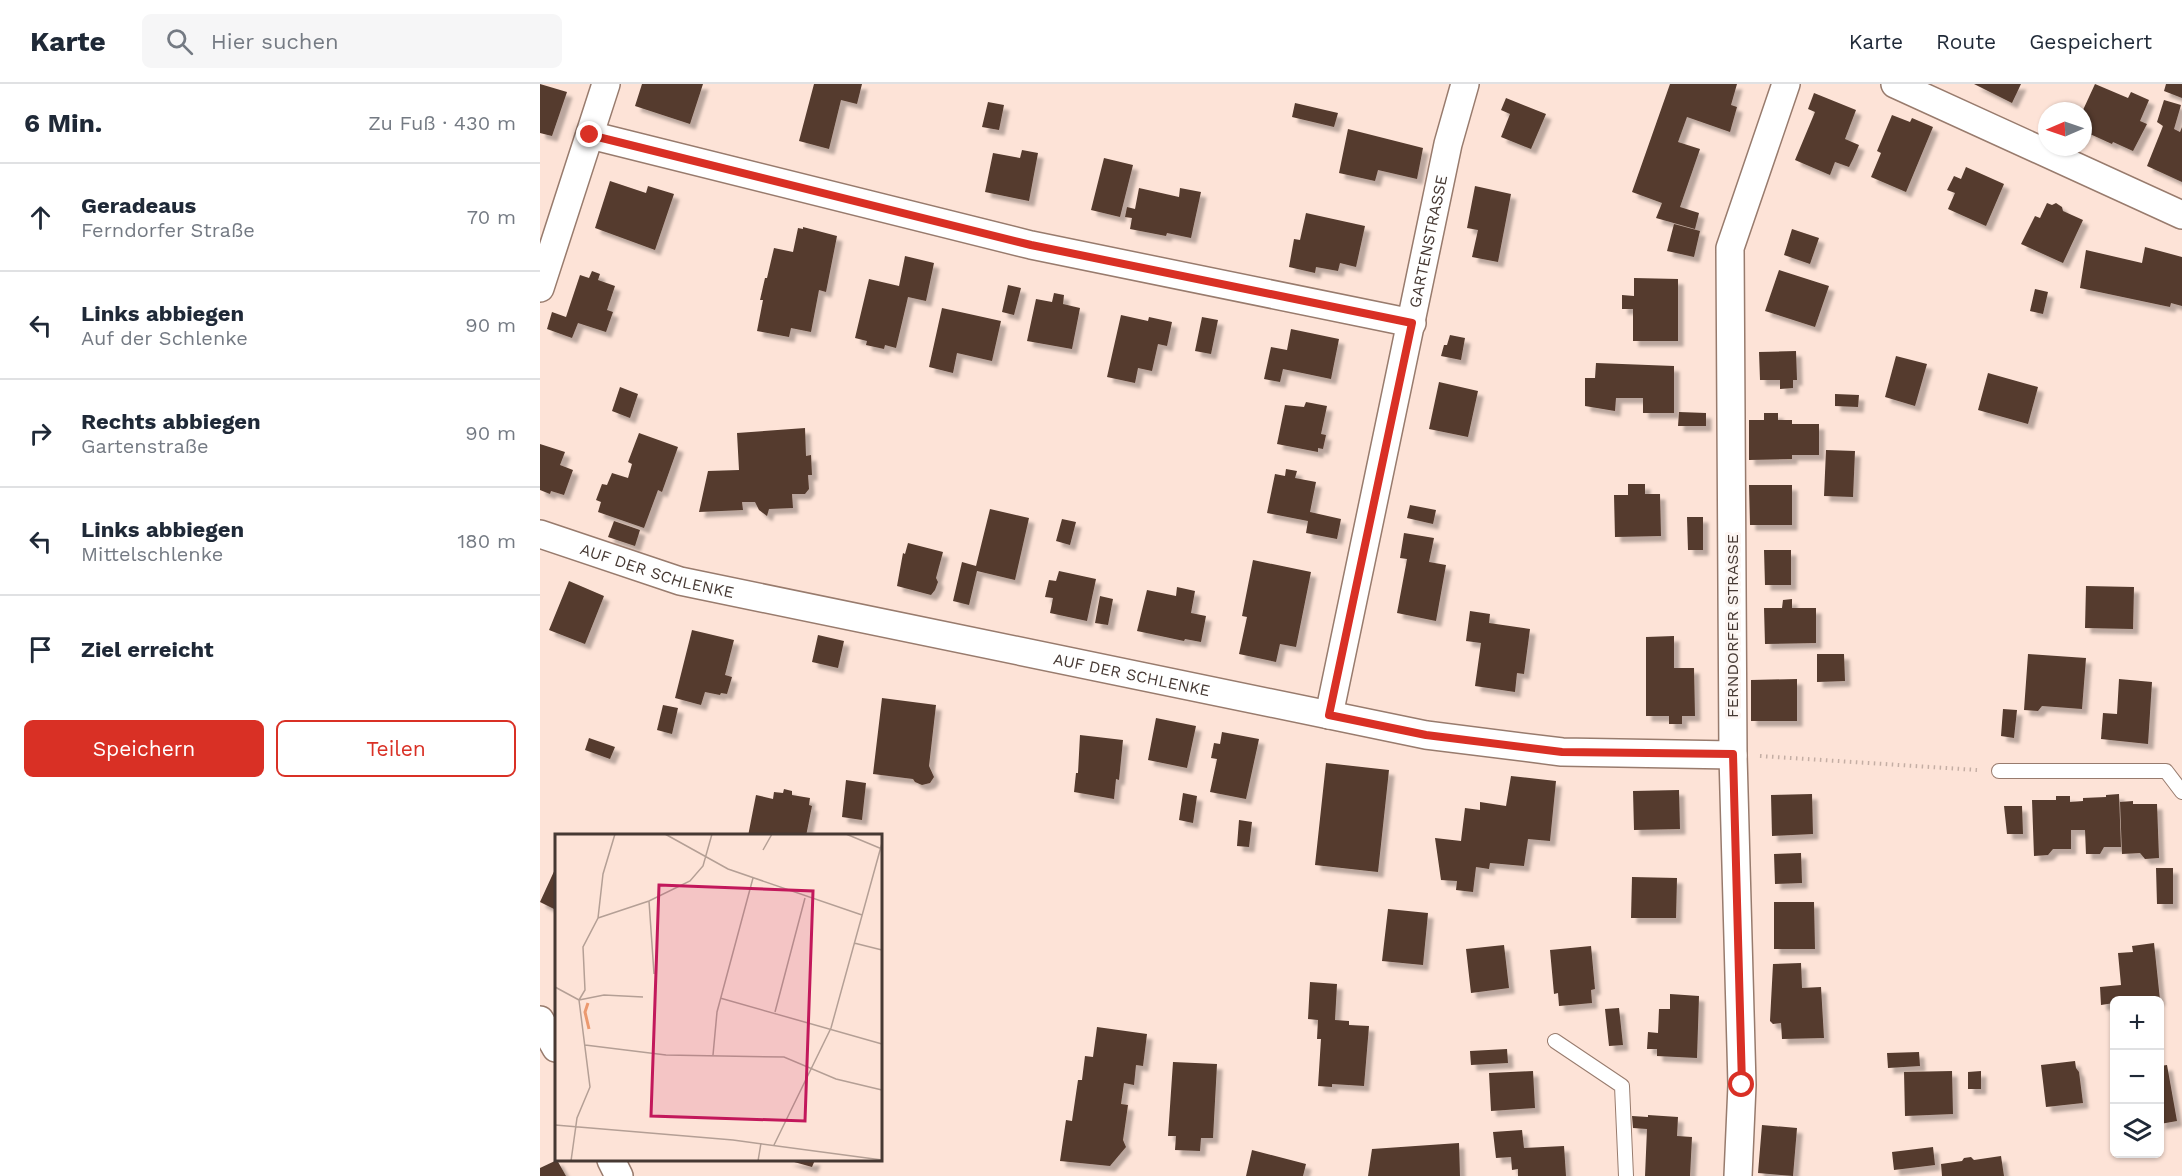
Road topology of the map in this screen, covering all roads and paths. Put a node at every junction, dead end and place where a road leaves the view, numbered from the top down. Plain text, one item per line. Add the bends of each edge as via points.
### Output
1 (606, 84) edge
2 (1465, 84) edge
3 (1786, 84) edge
4 (1895, 84) edge
5 (590, 135) junction
6 (2182, 215) edge
7 (540, 288) edge
8 (1412, 323) junction
9 (540, 534) edge
10 (1329, 715) junction
11 (1733, 754) junction
12 (1999, 771) joint
13 (2182, 792) edge
14 (540, 1020) edge
15 (1555, 1041) dead end
16 (555, 1046) edge
17 (612, 1161) edge
18 (619, 1176) edge
19 (1626, 1176) edge
20 (1738, 1176) edge

1 - 5 street
2 - 8 street, GARTENSTRASSE via 1448,144
3 - 11 street, FERNDORFER STRASSE via 1730,248
4 - 6 street
5 - 7 street
5 - 8 street via 1031,245
8 - 10 street, GARTENSTRASSE
9 - 10 street, AUF DER SCHLENKE via 680,581
10 - 11 street, AUF DER SCHLENKE via 1426,735 1562,752
11 - 12 path
11 - 20 street, FERNDORFER STRASSE via 1742,1085
12 - 13 lane via 2166,771
14 - 16 street
15 - 19 lane via 1623,1086
17 - 18 street

